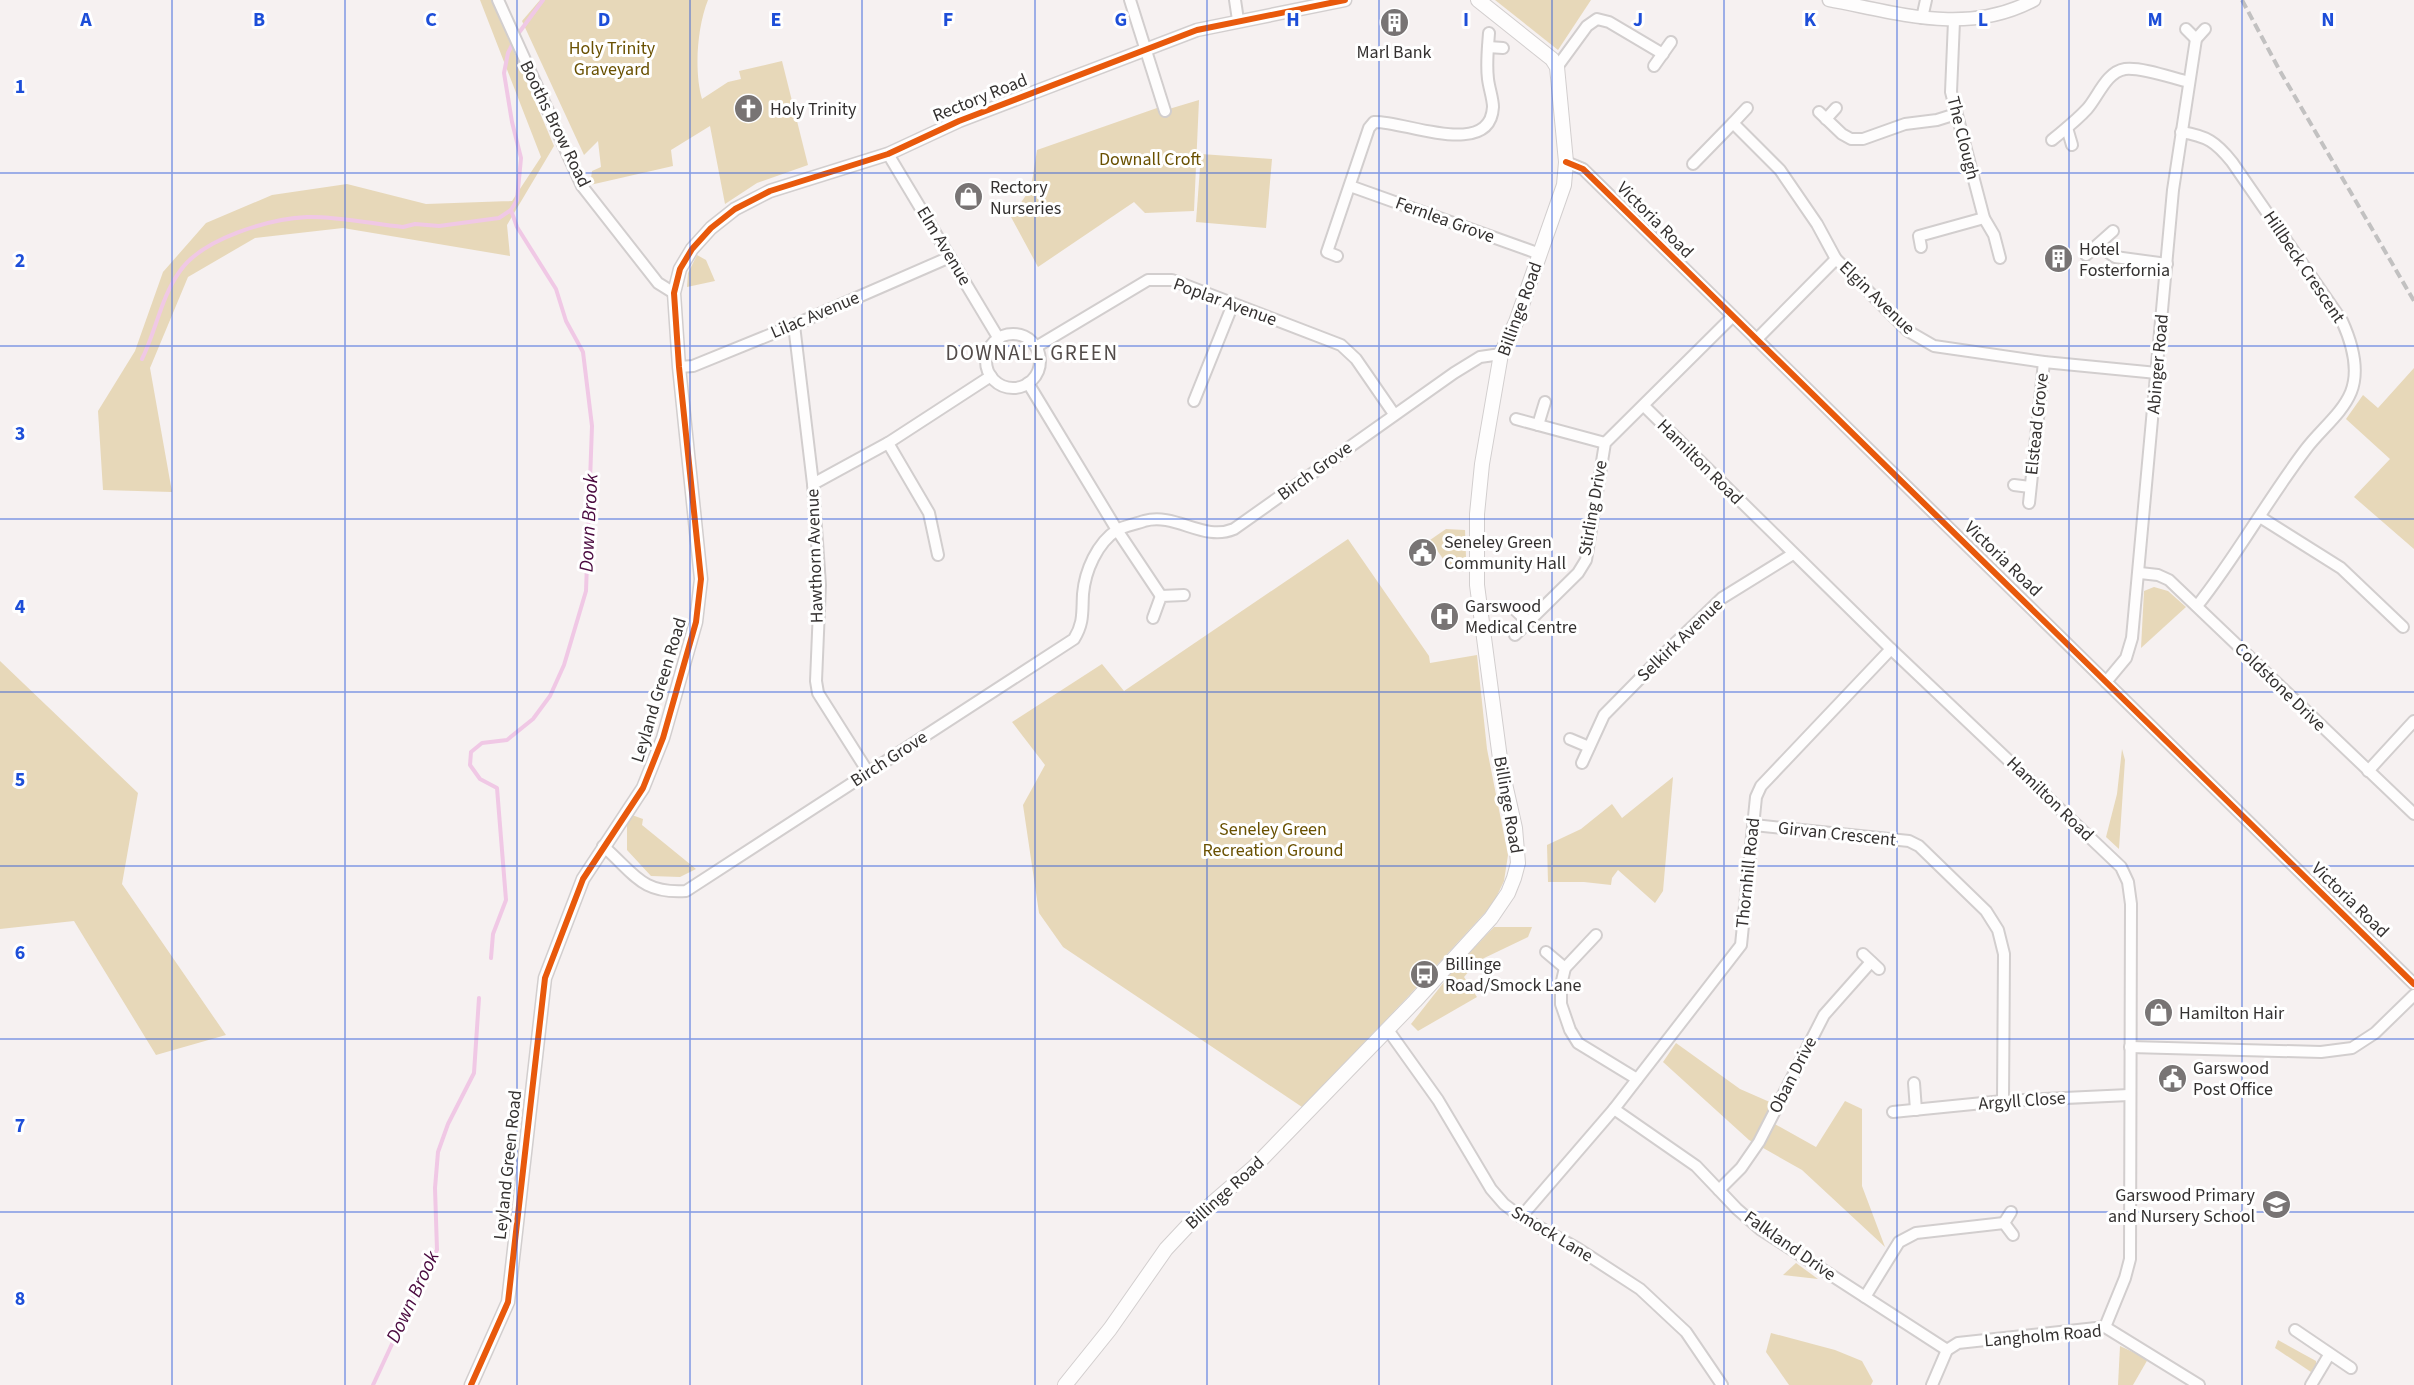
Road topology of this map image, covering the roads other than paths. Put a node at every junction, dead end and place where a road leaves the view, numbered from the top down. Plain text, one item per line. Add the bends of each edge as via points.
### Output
1 (498, 0) edge
2 (1130, 0) edge
3 (1235, 0) edge
4 (1345, 0) edge
5 (1478, 0) edge
6 (1829, 0) edge
7 (1926, 0) edge
8 (2034, 0) edge
9 (1922, 18) junction
10 (1238, 20) junction
11 (1954, 21) junction
12 (2186, 29) dead end
13 (2205, 29) dead end
14 (1489, 33) dead end
15 (2196, 39) junction
16 (1671, 42) dead end
17 (1488, 47) junction
18 (1145, 48) junction
19 (1503, 48) dead end
20 (1663, 54) junction
21 (1654, 66) dead end
22 (1557, 67) junction
23 (2189, 82) junction
24 (1747, 108) dead end
25 (1836, 108) dead end
26 (1165, 111) dead end
27 (1956, 114) junction
28 (1733, 123) junction
29 (2067, 128) junction
30 (2181, 132) junction
31 (2052, 140) dead end
32 (2072, 145) dead end
33 (888, 154) junction
34 (1566, 162) junction
35 (1693, 164) dead end
36 (1350, 186) junction
37 (1984, 218) junction
38 (2113, 231) dead end
39 (1916, 240) dead end
40 (2098, 245) junction
41 (1540, 254) junction
42 (2086, 255) dead end
43 (1337, 256) dead end
44 (950, 257) junction
45 (2000, 258) dead end
46 (1836, 259) junction
47 (2167, 264) junction
48 (674, 293) junction
49 (1233, 304) junction
50 (1732, 317) junction
51 (794, 325) junction
52 (999, 339) junction
53 (1756, 340) junction
54 (1036, 347) junction
55 (1501, 354) junction
56 (2044, 362) junction
57 (679, 367) junction
58 (2157, 373) junction
59 (991, 376) junction
60 (1029, 383) junction
61 (1194, 401) dead end
62 (1545, 402) dead end
63 (1644, 406) junction
64 (1394, 414) junction
65 (1516, 419) dead end
66 (1538, 425) junction
67 (888, 443) junction
68 (1605, 443) junction
69 (813, 484) junction
70 (2014, 485) dead end
71 (2031, 487) junction
72 (2029, 503) dead end
73 (2260, 517) junction
74 (1117, 530) junction
75 (1793, 554) junction
76 (938, 555) dead end
77 (2140, 573) junction
78 (1184, 595) dead end
79 (1161, 596) junction
80 (2197, 606) junction
81 (1513, 608) dead end
82 (2392, 617) junction
83 (1154, 618) dead end
84 (1528, 622) junction
85 (2384, 626) dead end
86 (2403, 627) dead end
87 (1515, 635) dead end
88 (1891, 649) junction
89 (2106, 682) junction
90 (2414, 721) edge
91 (1570, 739) dead end
92 (1589, 747) junction
93 (1582, 763) dead end
94 (2368, 771) junction
95 (868, 772) junction
96 (2414, 814) edge
97 (1754, 825) junction
98 (603, 846) junction
99 (1596, 935) dead end
100 (1546, 952) dead end
101 (1871, 962) dead end
102 (1565, 968) junction
103 (2414, 984) edge
104 (2414, 995) edge
105 (1388, 1030) junction
106 (2130, 1047) junction
107 (1637, 1079) junction
108 (1914, 1083) dead end
109 (2129, 1095) junction
110 (2003, 1101) junction
111 (1614, 1109) junction
112 (1916, 1110) junction
113 (1893, 1112) dead end
114 (1719, 1190) junction
115 (2011, 1212) dead end
116 (1521, 1217) junction
117 (2004, 1223) junction
118 (2013, 1234) dead end
119 (1865, 1297) junction
120 (2105, 1327) junction
121 (2295, 1330) dead end
122 (1947, 1350) junction
123 (2329, 1355) junction
124 (2351, 1368) dead end
125 (471, 1385) edge
126 (1065, 1385) edge
127 (1722, 1385) edge
128 (1932, 1385) edge
129 (2199, 1385) edge
130 (2311, 1385) edge

1 - 48 street, Booths Brow Road via 582,186 658,283
2 - 18 street
3 - 10 street
4 - 10 street, Rectory Road
5 - 22 main road
6 - 9 street
7 - 9 street
8 - 11 street via 2000,15
9 - 11 street
10 - 18 street, Rectory Road
11 - 27 street, The Clough via 1950,70
12 - 15 street
13 - 15 street
14 - 17 street
15 - 23 street, Abinger Road
16 - 20 street
17 - 19 street
17 - 36 street via 1493,106 1483,129 1456,134 1374,122
18 - 26 street
18 - 33 street, Rectory Road via 959,121
20 - 21 street
20 - 22 street via 1597,19 1587,26
22 - 34 main road, Billinge Road
23 - 29 street via 2121,71 2106,82
23 - 30 street, Abinger Road
24 - 28 street
25 - 27 street via 1822,115 1851,139
27 - 37 street, The Clough
28 - 35 street
28 - 46 street, Elgin Avenue via 1787,179
29 - 31 street
29 - 32 street
30 - 47 street, Abinger Road
30 - 73 street, Hillbeck Crescent via 2200,135 2218,144 2232,162 2342,321 2355,357 2351,392 2307,447
33 - 44 street, Elm Avenue
33 - 48 street, Rectory Road via 770,191 735,209 692,249 680,269
34 - 41 main road, Billinge Road via 1564,186
34 - 50 street, Victoria Road via 1583,169
36 - 41 street, Fernlea Grove
36 - 43 street via 1327,252
37 - 39 street
37 - 45 street, The Clough
38 - 40 street
40 - 42 street
40 - 47 street via 2115,257
41 - 55 main road, Billinge Road
44 - 51 street, Lilac Avenue
44 - 52 street, Elm Avenue
46 - 53 street
46 - 56 street, Elgin Avenue via 1908,331 1934,346
47 - 58 street, Abinger Road
48 - 57 street, Leyland Green Road
49 - 54 street, Poplar Avenue via 1172,280 1148,280
49 - 61 street
49 - 64 street, Poplar Avenue via 1341,345 1356,359
50 - 53 street, Victoria Road
50 - 63 street, Stirling Drive
51 - 57 street, Lilac Avenue via 693,366
51 - 69 street, Hawthorn Avenue
52 - 54 street via 1023,336
52 - 59 street via 988,352
53 - 89 street, Victoria Road
54 - 60 street via 1040,363
55 - 64 street, Birch Grove via 1480,357
55 - 105 main road, Billinge Road via 1478,494 1477,585 1518,863 1508,893 1491,918
56 - 58 street, Elgin Avenue
56 - 71 street, Elstead Grove
57 - 98 street, Leyland Green Road via 700,600 663,738 643,788
58 - 77 street, Abinger Road
59 - 60 street via 1004,387
59 - 67 street
60 - 74 street
62 - 66 street
63 - 68 street, Stirling Drive
63 - 75 street, Hamilton Road
64 - 74 street, Birch Grove via 1234,529 1213,534 1160,519
65 - 66 street
66 - 68 street
67 - 69 street
67 - 76 street via 929,513
68 - 84 street, Stirling Drive via 1586,560 1578,573
69 - 95 street, Hawthorn Avenue via 820,585 818,693
70 - 71 street, Elstead Grove
71 - 72 street, Elstead Grove
73 - 80 street, Hillbeck Crescent
73 - 82 street via 2341,568
74 - 79 street
74 - 95 street, Birch Grove via 1104,543 1087,572 1084,616 1074,639
75 - 88 street, Hamilton Road
75 - 92 street, Selkirk Avenue via 1722,598 1604,715
77 - 80 street, Coldstone Drive via 2169,580
77 - 89 street, Abinger Road via 2131,647
78 - 79 street
79 - 83 street
80 - 94 street, Coldstone Drive
81 - 84 street
82 - 85 street
82 - 86 street
84 - 87 street, Stirling Drive
88 - 97 street, Thornhill Road via 1761,786
88 - 106 street, Hamilton Road via 2121,867 2131,904
89 - 103 street, Victoria Road
90 - 94 street
91 - 92 street
92 - 93 street, Selkirk Avenue
94 - 96 street, Coldstone Drive
95 - 98 street, Birch Grove via 686,891 660,892 646,886
97 - 107 street, Thornhill Road via 1741,945
97 - 110 street, Girvan Crescent via 1909,841 1919,846 1986,911 1998,930 2004,954
98 - 125 street, Leyland Green Road via 583,879 545,978 508,1302
99 - 102 street
100 - 102 street
101 - 114 street, Oban Drive via 1824,1015 1759,1142
102 - 107 street via 1561,1004 1578,1043
104 - 106 street via 2352,1048 2320,1052
105 - 116 street, Smock Lane via 1438,1100 1491,1190
105 - 126 main road, Billinge Road via 1254,1167 1166,1249
106 - 109 street, Hamilton Road
107 - 111 street, Thornhill Road
108 - 112 street
109 - 110 street, Argyll Close
109 - 120 street, Hamilton Road via 2130,1259
110 - 112 street, Argyll Close
111 - 114 street, Falkland Drive via 1696,1166
111 - 116 street, Thornhill Road
112 - 113 street, Argyll Close
114 - 119 street, Falkland Drive via 1760,1229
115 - 117 street
116 - 127 street, Smock Lane via 1640,1289 1686,1332
117 - 118 street
117 - 119 street via 1916,1233 1899,1242
119 - 122 street, Falkland Drive
120 - 122 street, Langholm Road via 1958,1343
120 - 129 street, Langholm Road
121 - 123 street
122 - 128 street
123 - 124 street
123 - 130 street

